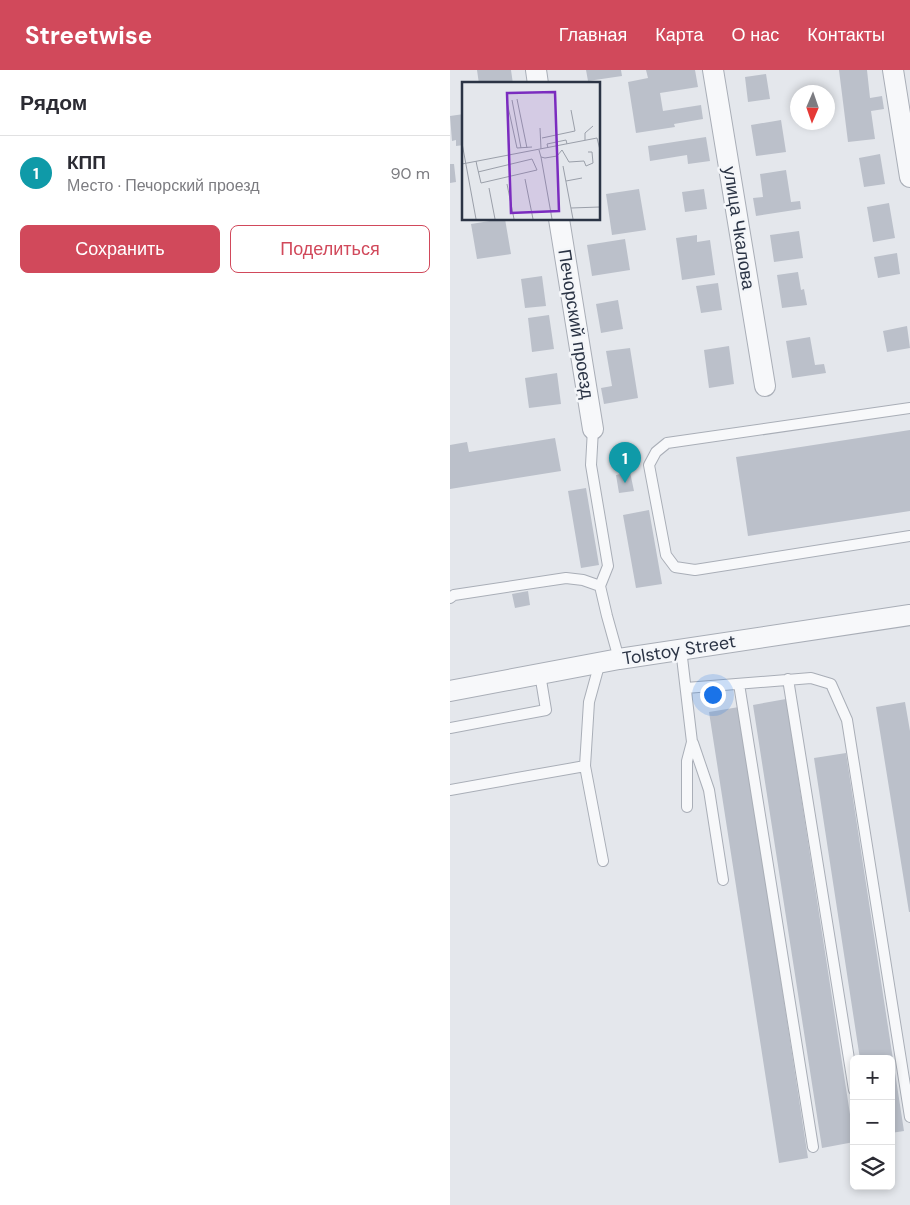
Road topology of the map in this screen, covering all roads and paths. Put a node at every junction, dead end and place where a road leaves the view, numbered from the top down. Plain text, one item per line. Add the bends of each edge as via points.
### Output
1 (713, 70) edge
2 (894, 70) edge
3 (910, 177) edge
4 (559, 220) edge
5 (765, 386) dead end
6 (910, 408) edge
7 (593, 428) joint
8 (910, 536) edge
9 (600, 586) junction
10 (450, 598) edge
11 (910, 615) edge
12 (681, 649) junction
13 (609, 661) junction
14 (540, 674) junction
15 (788, 680) junction
16 (739, 684) junction
17 (686, 688) junction
18 (450, 691) edge
19 (450, 728) edge
20 (692, 742) junction
21 (585, 766) junction
22 (450, 790) edge
23 (687, 807) dead end
24 (603, 861) dead end
25 (723, 880) dead end
26 (850, 1065) edge
27 (910, 1117) edge
28 (813, 1148) dead end

1 - 5 street, улица Чкалова
2 - 3 street
4 - 7 street, Печорский проезд
6 - 8 lane via 667,443 649,464 666,556 675,567 694,570
7 - 9 lane via 590,465 608,566
9 - 10 lane via 566,578
9 - 13 lane via 607,616
11 - 12 street, Tolstoy Street
12 - 13 street, Tolstoy Street
12 - 17 lane
13 - 14 street, Tolstoy Street
13 - 21 lane via 589,702
14 - 18 street, Tolstoy Street
14 - 19 lane via 546,710
15 - 16 lane
15 - 26 lane
15 - 27 lane via 811,678 832,684 847,720
16 - 17 lane
16 - 28 lane
17 - 20 lane
20 - 23 lane via 687,762
20 - 25 lane via 709,790
21 - 22 lane
21 - 24 lane

